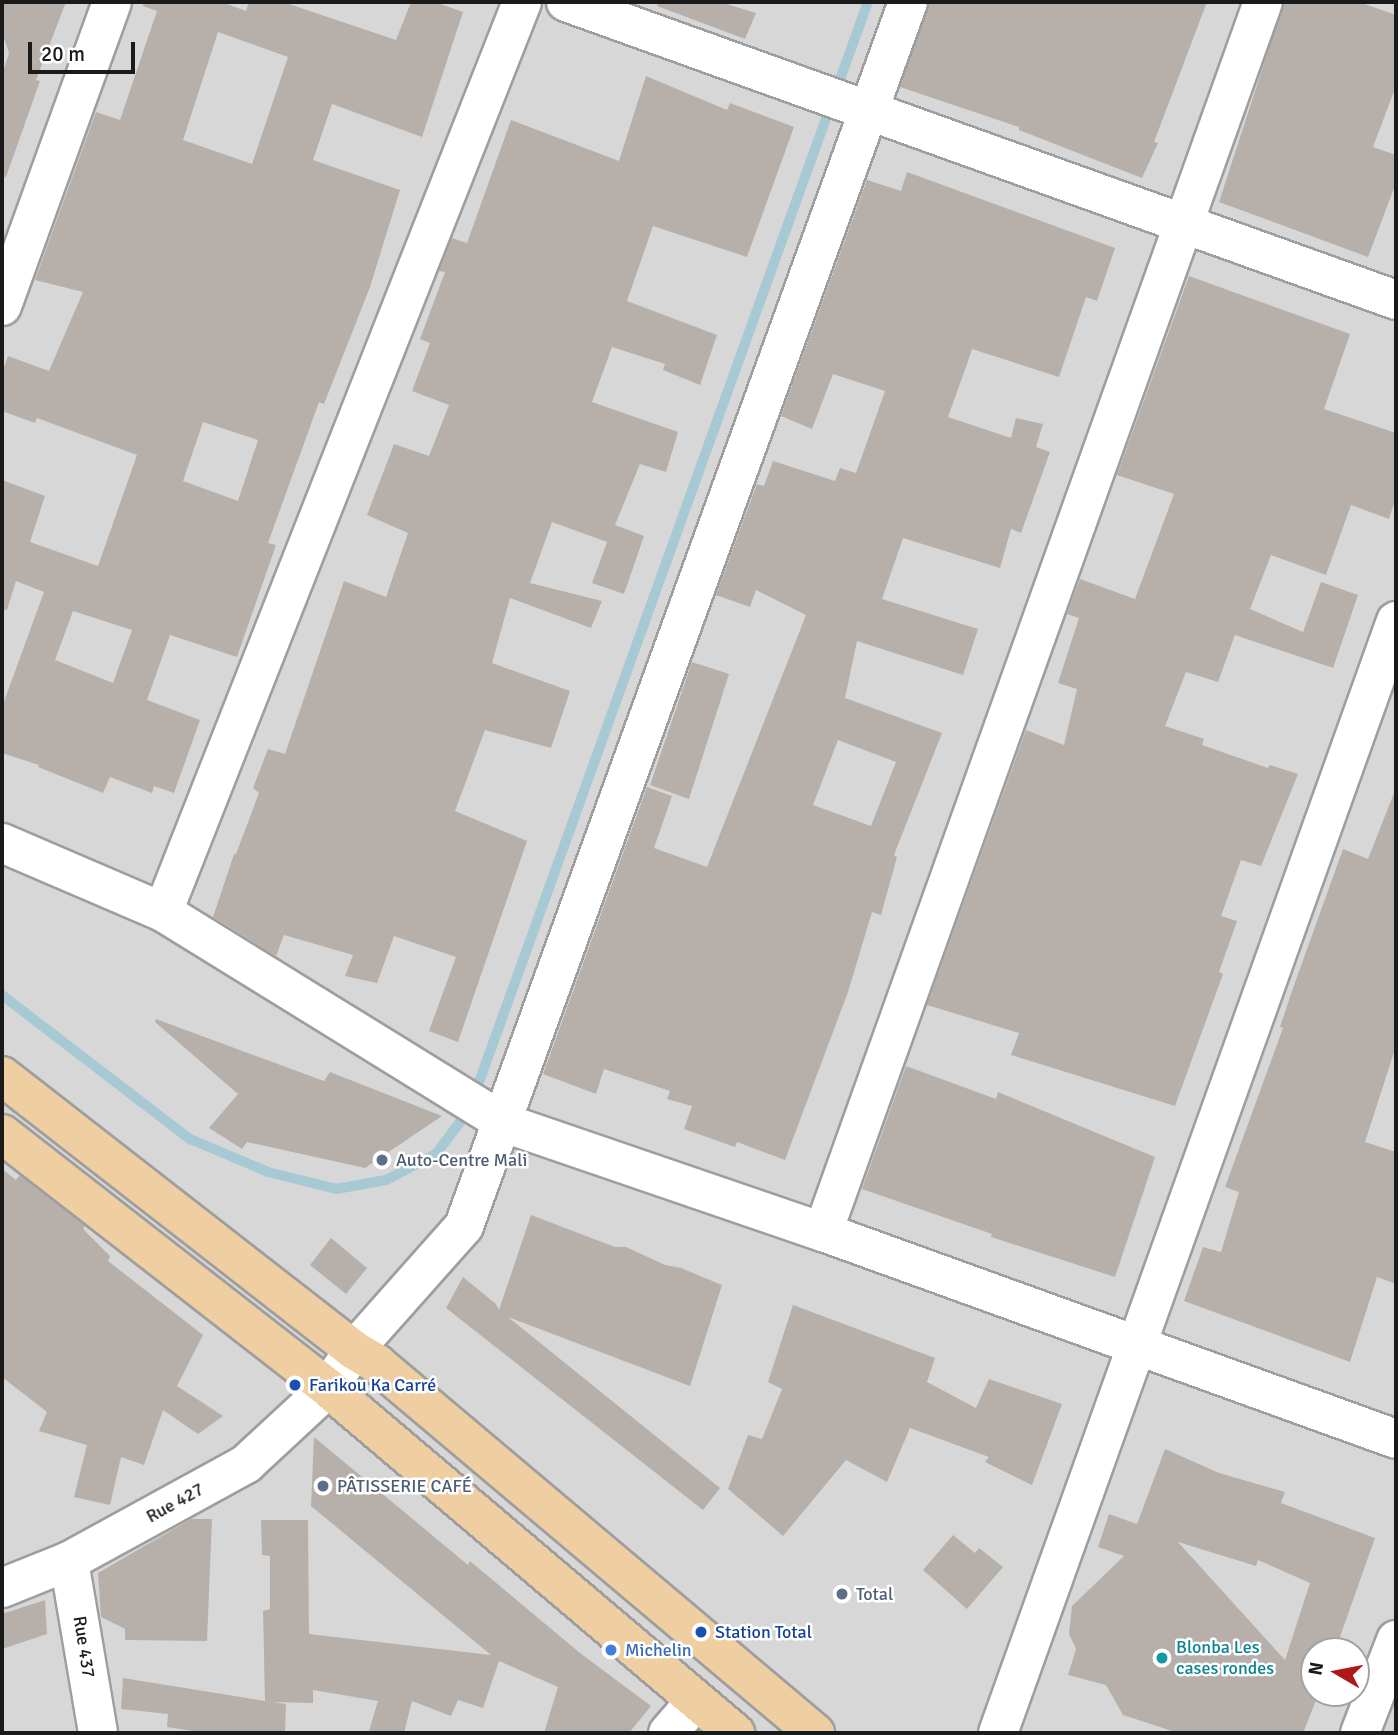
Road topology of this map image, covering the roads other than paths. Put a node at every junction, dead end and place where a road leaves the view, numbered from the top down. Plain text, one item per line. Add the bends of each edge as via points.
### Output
1 (112, 2) edge
2 (522, 2) edge
3 (566, 2) edge
4 (908, 2) edge
5 (1263, 2) edge
6 (869, 111) junction
7 (1183, 224) junction
8 (1396, 300) edge
9 (2, 306) edge
10 (1396, 621) edge
11 (2, 843) edge
12 (163, 912) junction
13 (2, 1076) edge
14 (504, 1123) junction
15 (2, 1134) edge
16 (823, 1232) junction
17 (1137, 1345) junction
18 (354, 1350) junction
19 (328, 1388) junction
20 (1396, 1439) edge
21 (69, 1561) junction
22 (2, 1588) edge
23 (1396, 1640) edge
24 (695, 1702) junction
25 (98, 1733) edge
26 (668, 1733) edge
27 (735, 1733) edge
28 (815, 1733) edge
29 (998, 1733) edge
30 (1360, 1733) edge

1 - 9 street
2 - 12 street
3 - 6 street
4 - 6 street, Rue 427
5 - 7 street
6 - 7 street
6 - 14 street, Rue 427
7 - 8 street
7 - 16 street
10 - 17 street
11 - 12 street
12 - 14 street
13 - 18 main road
14 - 16 street
14 - 18 street, Rue 427 via 464,1226
15 - 19 main road
16 - 17 street
17 - 20 street
17 - 29 street
18 - 19 street, Rue 427
18 - 28 main road via 377,1364
19 - 21 street, Rue 427 via 246,1464
19 - 24 main road
21 - 22 street, Rue 427
21 - 25 street, Rue 437
23 - 30 street
24 - 26 street
24 - 27 main road

